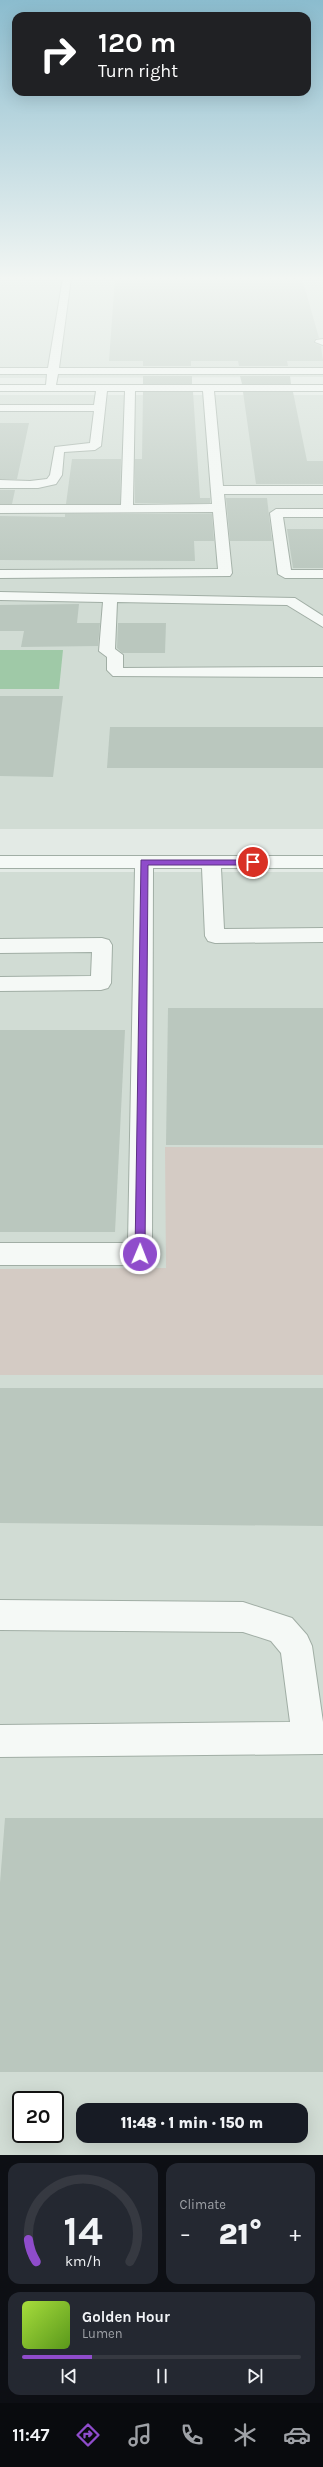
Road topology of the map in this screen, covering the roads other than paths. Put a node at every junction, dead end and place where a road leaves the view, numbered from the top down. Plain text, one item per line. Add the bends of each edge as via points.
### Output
1 (52, 379) edge
2 (0, 388) edge
3 (51, 388) junction
4 (102, 388) junction
5 (130, 388) junction
6 (208, 388) junction
7 (323, 388) edge
8 (0, 408) edge
9 (100, 414) junction
10 (23, 420) dead end
11 (0, 484) edge
12 (217, 490) junction
13 (323, 490) edge
14 (219, 508) junction
15 (0, 509) edge
16 (127, 509) junction
17 (323, 513) edge
18 (0, 574) edge
19 (323, 574) edge
20 (0, 596) edge
21 (110, 597) junction
22 (323, 623) edge
23 (323, 672) edge
24 (0, 862) edge
25 (144, 862) junction
26 (211, 862) junction
27 (323, 862) edge
28 (323, 935) edge
29 (0, 946) edge
30 (0, 984) edge
31 (0, 1254) edge
32 (0, 1615) edge
33 (316, 1738) edge
34 (0, 1741) edge

1 - 3 street
2 - 3 street
3 - 4 street
4 - 5 street
4 - 9 street
5 - 6 street
5 - 16 street
6 - 7 street
6 - 12 street
8 - 9 street
9 - 10 street
9 - 11 street via 95,446 60,449 55,478 51,482
12 - 13 street
12 - 14 street
14 - 16 street
14 - 18 street via 225,573
15 - 16 street
17 - 19 street via 276,513 286,574
20 - 21 street
21 - 22 street via 290,601
21 - 23 street via 107,651 115,655 115,670 118,673
24 - 25 street
25 - 26 street
25 - 31 street via 140,1254
26 - 27 street
26 - 28 street via 215,936
29 - 30 street via 102,945 101,983
32 - 33 street via 243,1617 281,1629 296,1646
33 - 34 street

